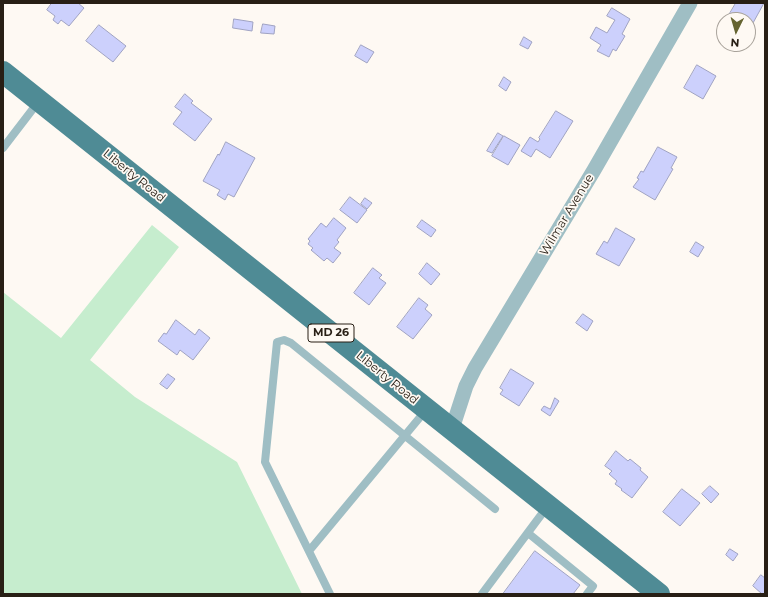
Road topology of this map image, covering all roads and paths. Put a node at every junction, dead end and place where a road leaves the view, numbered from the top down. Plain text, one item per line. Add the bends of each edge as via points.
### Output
1 (690, 3) edge
2 (3, 72) edge
3 (40, 101) junction
4 (3, 148) edge
5 (427, 409) junction
6 (452, 430) junction
7 (405, 435) junction
8 (548, 506) junction
9 (495, 509) dead end
10 (528, 533) junction
11 (309, 551) junction
12 (330, 594) edge
13 (482, 594) edge
14 (587, 594) edge
15 (659, 594) edge

1 - 6 street, Wilmar Avenue via 594,170 475,368 466,386
2 - 3 main road, Liberty Road / MD 26
3 - 4 lane
3 - 5 main road, Liberty Road / MD 26
5 - 6 main road, Liberty Road / MD 26
5 - 7 lane
6 - 8 main road, Liberty Road / MD 26
7 - 9 lane
7 - 11 lane
7 - 11 lane via 291,343 284,340 276,342 265,462
8 - 10 lane
8 - 15 main road, Liberty Road / MD 26
10 - 13 lane
10 - 14 lane via 593,586
11 - 12 lane

